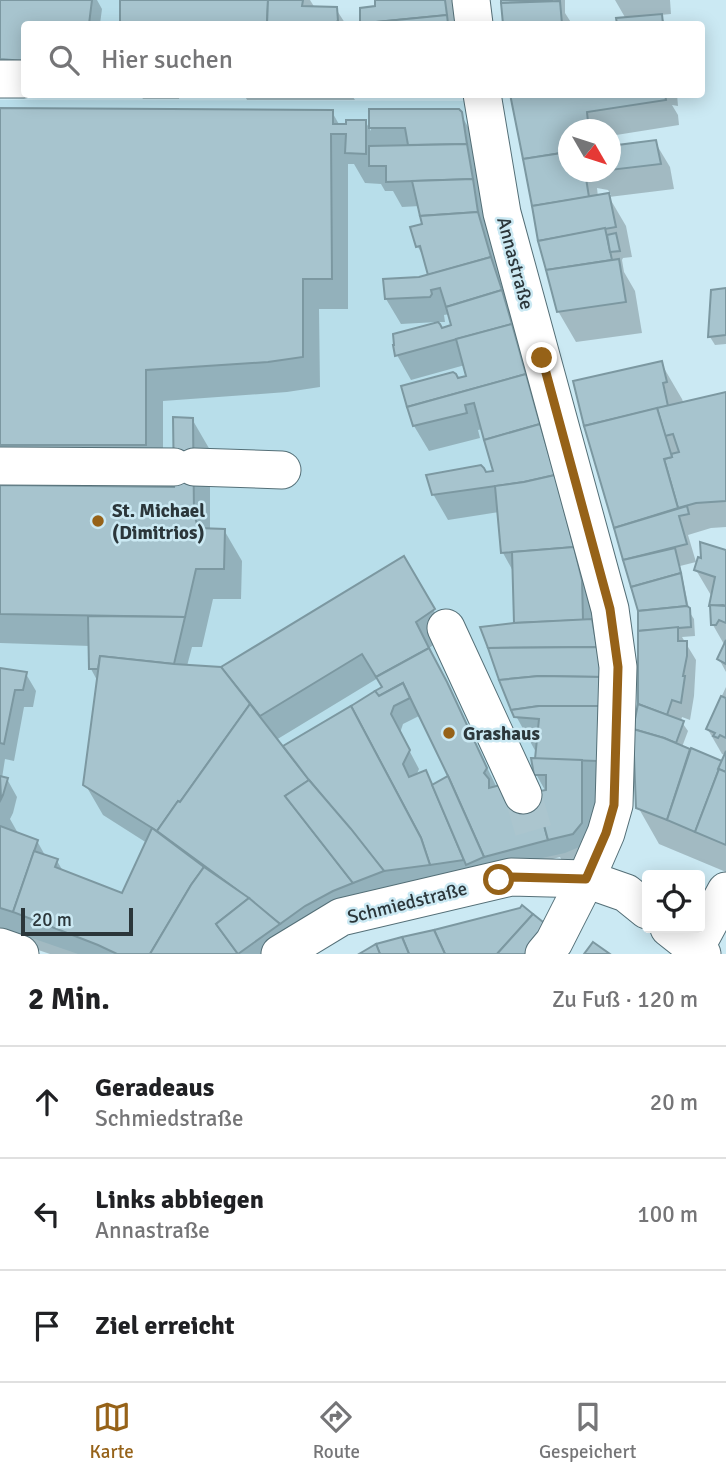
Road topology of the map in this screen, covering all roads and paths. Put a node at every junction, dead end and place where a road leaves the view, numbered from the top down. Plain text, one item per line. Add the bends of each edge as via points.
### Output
1 (0, 79) edge
2 (21, 79) edge
3 (483, 98) edge
4 (0, 466) edge
5 (282, 470) dead end
6 (446, 628) dead end
7 (523, 795) tunnel mouth
8 (586, 879) junction
9 (726, 891) edge
10 (642, 906) edge
11 (690, 946) edge
12 (0, 947) edge
13 (20, 954) edge
14 (280, 954) edge
15 (544, 954) edge

1 - 2 street
3 - 8 street, Annastraße via 502,213 610,609 615,642 614,805
4 - 5 street
6 - 7 street
8 - 10 street, Schmiedstraße via 626,893
8 - 14 street, Schmiedstraße via 511,877 341,917
8 - 15 street, Annastraße
9 - 11 street
12 - 13 street

